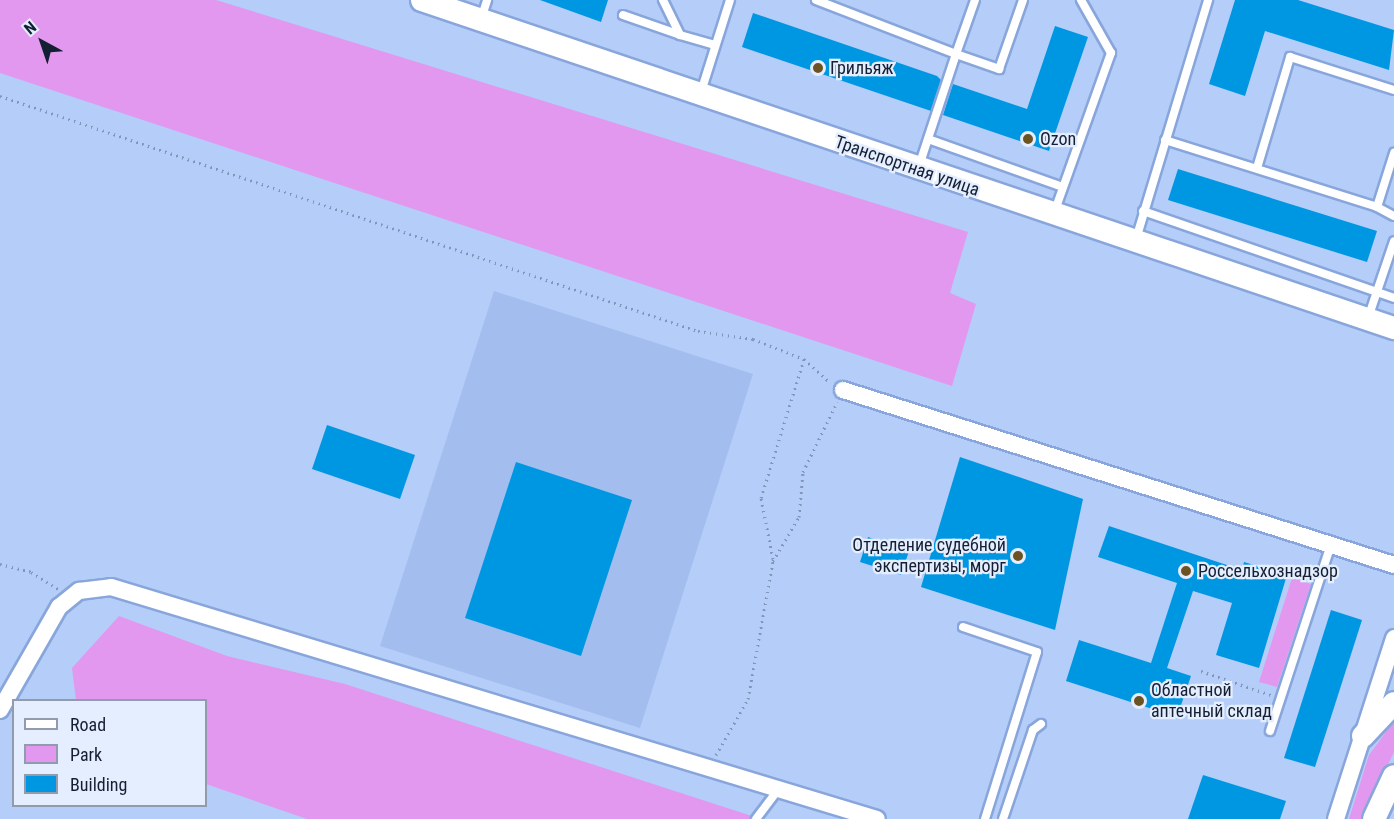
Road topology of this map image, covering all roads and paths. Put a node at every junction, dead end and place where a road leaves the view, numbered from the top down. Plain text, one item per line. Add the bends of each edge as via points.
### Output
1 (422, 0) edge
2 (663, 0) edge
3 (730, 0) edge
4 (816, 0) edge
5 (975, 0) edge
6 (1023, 0) edge
7 (1081, 0) edge
8 (1208, 0) edge
9 (484, 10) edge
10 (623, 15) dead end
11 (680, 35) junction
12 (714, 45) junction
13 (956, 54) junction
14 (1394, 90) edge
15 (700, 95) junction
16 (0, 96) edge
17 (928, 138) junction
18 (1165, 140) junction
19 (1394, 153) edge
20 (1257, 168) junction
21 (918, 170) junction
22 (1391, 171) edge
23 (1063, 187) junction
24 (1377, 207) junction
25 (1143, 211) junction
26 (1054, 216) junction
27 (1394, 216) edge
28 (1394, 241) edge
29 (1135, 242) junction
30 (1384, 268) junction
31 (1394, 272) edge
32 (1377, 292) junction
33 (1394, 298) edge
34 (1367, 319) junction
35 (1394, 328) edge
36 (804, 359) junction
37 (843, 390) junction
38 (1331, 544) junction
39 (773, 561) junction
40 (0, 564) edge
41 (1394, 566) edge
42 (69, 597) junction
43 (963, 627) dead end
44 (1394, 638) edge
45 (1201, 671) dead end
46 (1281, 698) junction
47 (1394, 702) edge
48 (0, 711) edge
49 (1041, 724) dead end
50 (1270, 731) dead end
51 (1363, 736) junction
52 (719, 772) junction
53 (1394, 776) edge
54 (778, 790) junction
55 (756, 819) edge
56 (877, 819) edge
57 (985, 819) edge
58 (1003, 819) edge
59 (1336, 819) edge
60 (1374, 819) edge

1 - 9 street, Транспортная улица
2 - 11 lane
3 - 12 lane
4 - 13 lane
5 - 13 lane
6 - 13 lane via 999,69
7 - 23 lane via 1111,53
8 - 18 lane
9 - 15 street, Транспортная улица
10 - 11 lane
11 - 12 lane
12 - 15 lane
13 - 17 lane
14 - 20 lane via 1290,57
15 - 21 street, Транспортная улица
16 - 36 path via 591,297 698,332 753,339
17 - 21 lane
17 - 23 lane
18 - 20 lane
18 - 25 lane
19 - 22 lane
20 - 24 lane
21 - 26 street, Транспортная улица
22 - 24 lane
23 - 26 lane
24 - 27 lane
25 - 29 lane
25 - 32 lane
26 - 29 street, Транспортная улица
28 - 30 lane
29 - 34 street, Транспортная улица
30 - 31 lane
30 - 32 lane
32 - 33 lane
32 - 34 lane
34 - 35 street, Транспортная улица
36 - 37 path
36 - 39 path via 761,498
37 - 38 street
37 - 39 path via 803,472 799,517
38 - 41 street
38 - 46 lane
39 - 52 path via 748,699 716,753
40 - 42 path via 43,578
42 - 48 street
42 - 52 street via 111,587
43 - 57 lane via 1037,652
44 - 51 street
45 - 46 path
46 - 50 lane
47 - 51 street
49 - 58 lane via 1033,730
51 - 59 street
52 - 54 street
53 - 60 street
54 - 55 lane
54 - 56 street

